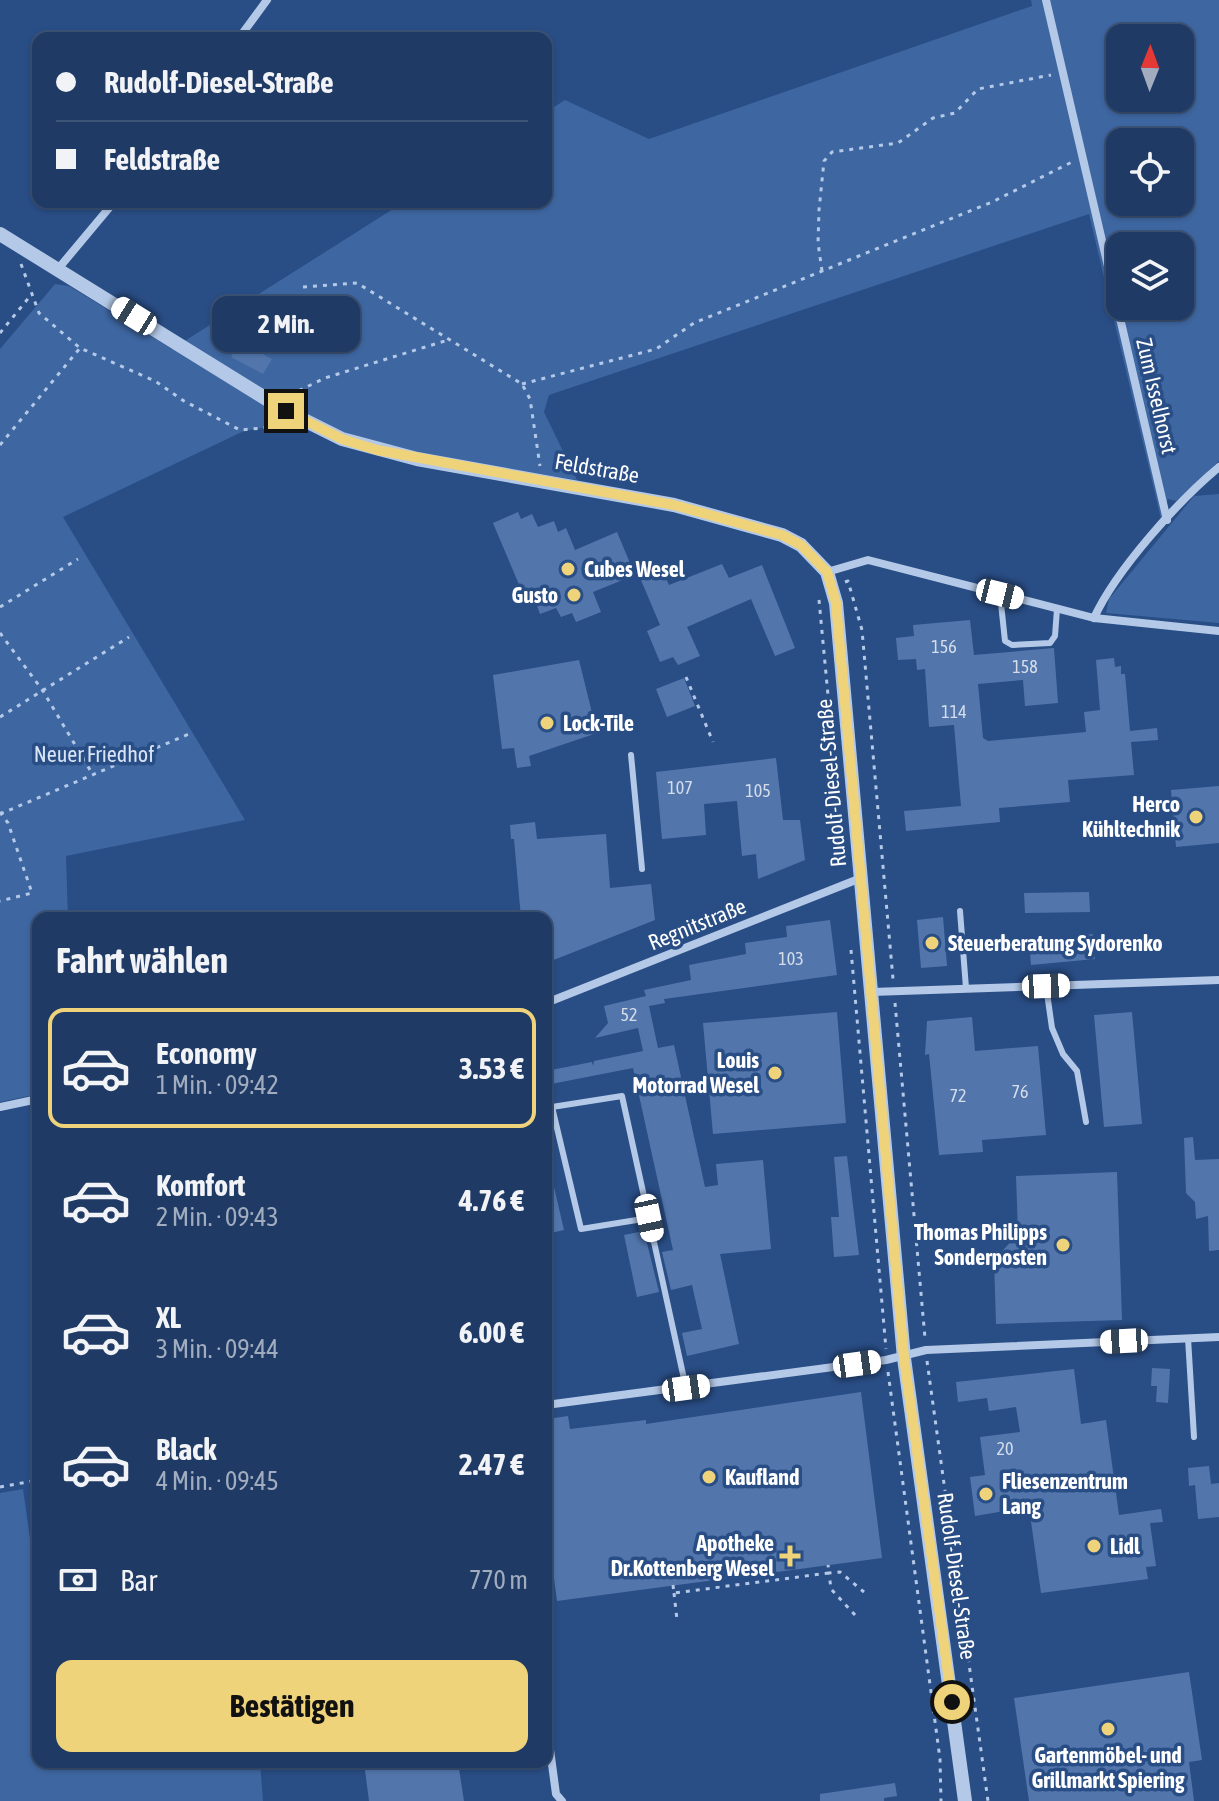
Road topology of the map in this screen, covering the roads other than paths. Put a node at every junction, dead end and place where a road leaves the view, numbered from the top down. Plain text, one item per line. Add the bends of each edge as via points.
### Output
1 (267, 0) edge
2 (1046, 0) edge
3 (243, 32) edge
4 (109, 208) edge
5 (0, 234) edge
6 (58, 269) junction
7 (1219, 467) edge
8 (1167, 520) junction
9 (830, 578) junction
10 (1000, 594) junction
11 (1057, 609) junction
12 (1094, 618) junction
13 (1219, 631) edge
14 (631, 755) dead end
15 (642, 869) dead end
16 (861, 878) junction
17 (960, 911) dead end
18 (1219, 980) edge
19 (1046, 986) junction
20 (966, 988) junction
21 (872, 992) junction
22 (552, 1001) edge
23 (32, 1100) edge
24 (0, 1107) edge
25 (1086, 1122) dead end
26 (649, 1218) junction
27 (1219, 1337) edge
28 (1188, 1338) junction
29 (904, 1358) junction
30 (686, 1388) junction
31 (552, 1404) edge
32 (1194, 1437) dead end
33 (552, 1763) edge
34 (557, 1799) edge
35 (965, 1801) edge

1 - 3 street
2 - 8 street, Zum Isselhorst
4 - 6 street
5 - 6 street, Feldstraße
6 - 9 street, Feldstraße via 286,411 342,439 674,505 782,535 801,545
7 - 8 street
8 - 12 street via 1104,597
9 - 10 street via 868,560
9 - 16 street, Rudolf-Diesel-Straße
10 - 11 street
10 - 11 lane via 1002,633 1012,645 1050,643
11 - 12 street
12 - 13 street
14 - 15 lane
16 - 21 street, Rudolf-Diesel-Straße
16 - 22 street, Regnitstraße
17 - 20 lane
18 - 19 street
19 - 20 street
19 - 25 lane via 1052,1028 1077,1071
20 - 21 street
21 - 29 street, Rudolf-Diesel-Straße
23 - 24 street
26 - 26 lane via 622,1096 552,1107 581,1229
26 - 30 lane
27 - 28 street
28 - 29 street via 926,1350
28 - 32 lane
29 - 30 street
29 - 35 street, Rudolf-Diesel-Straße
30 - 31 street
33 - 34 street

